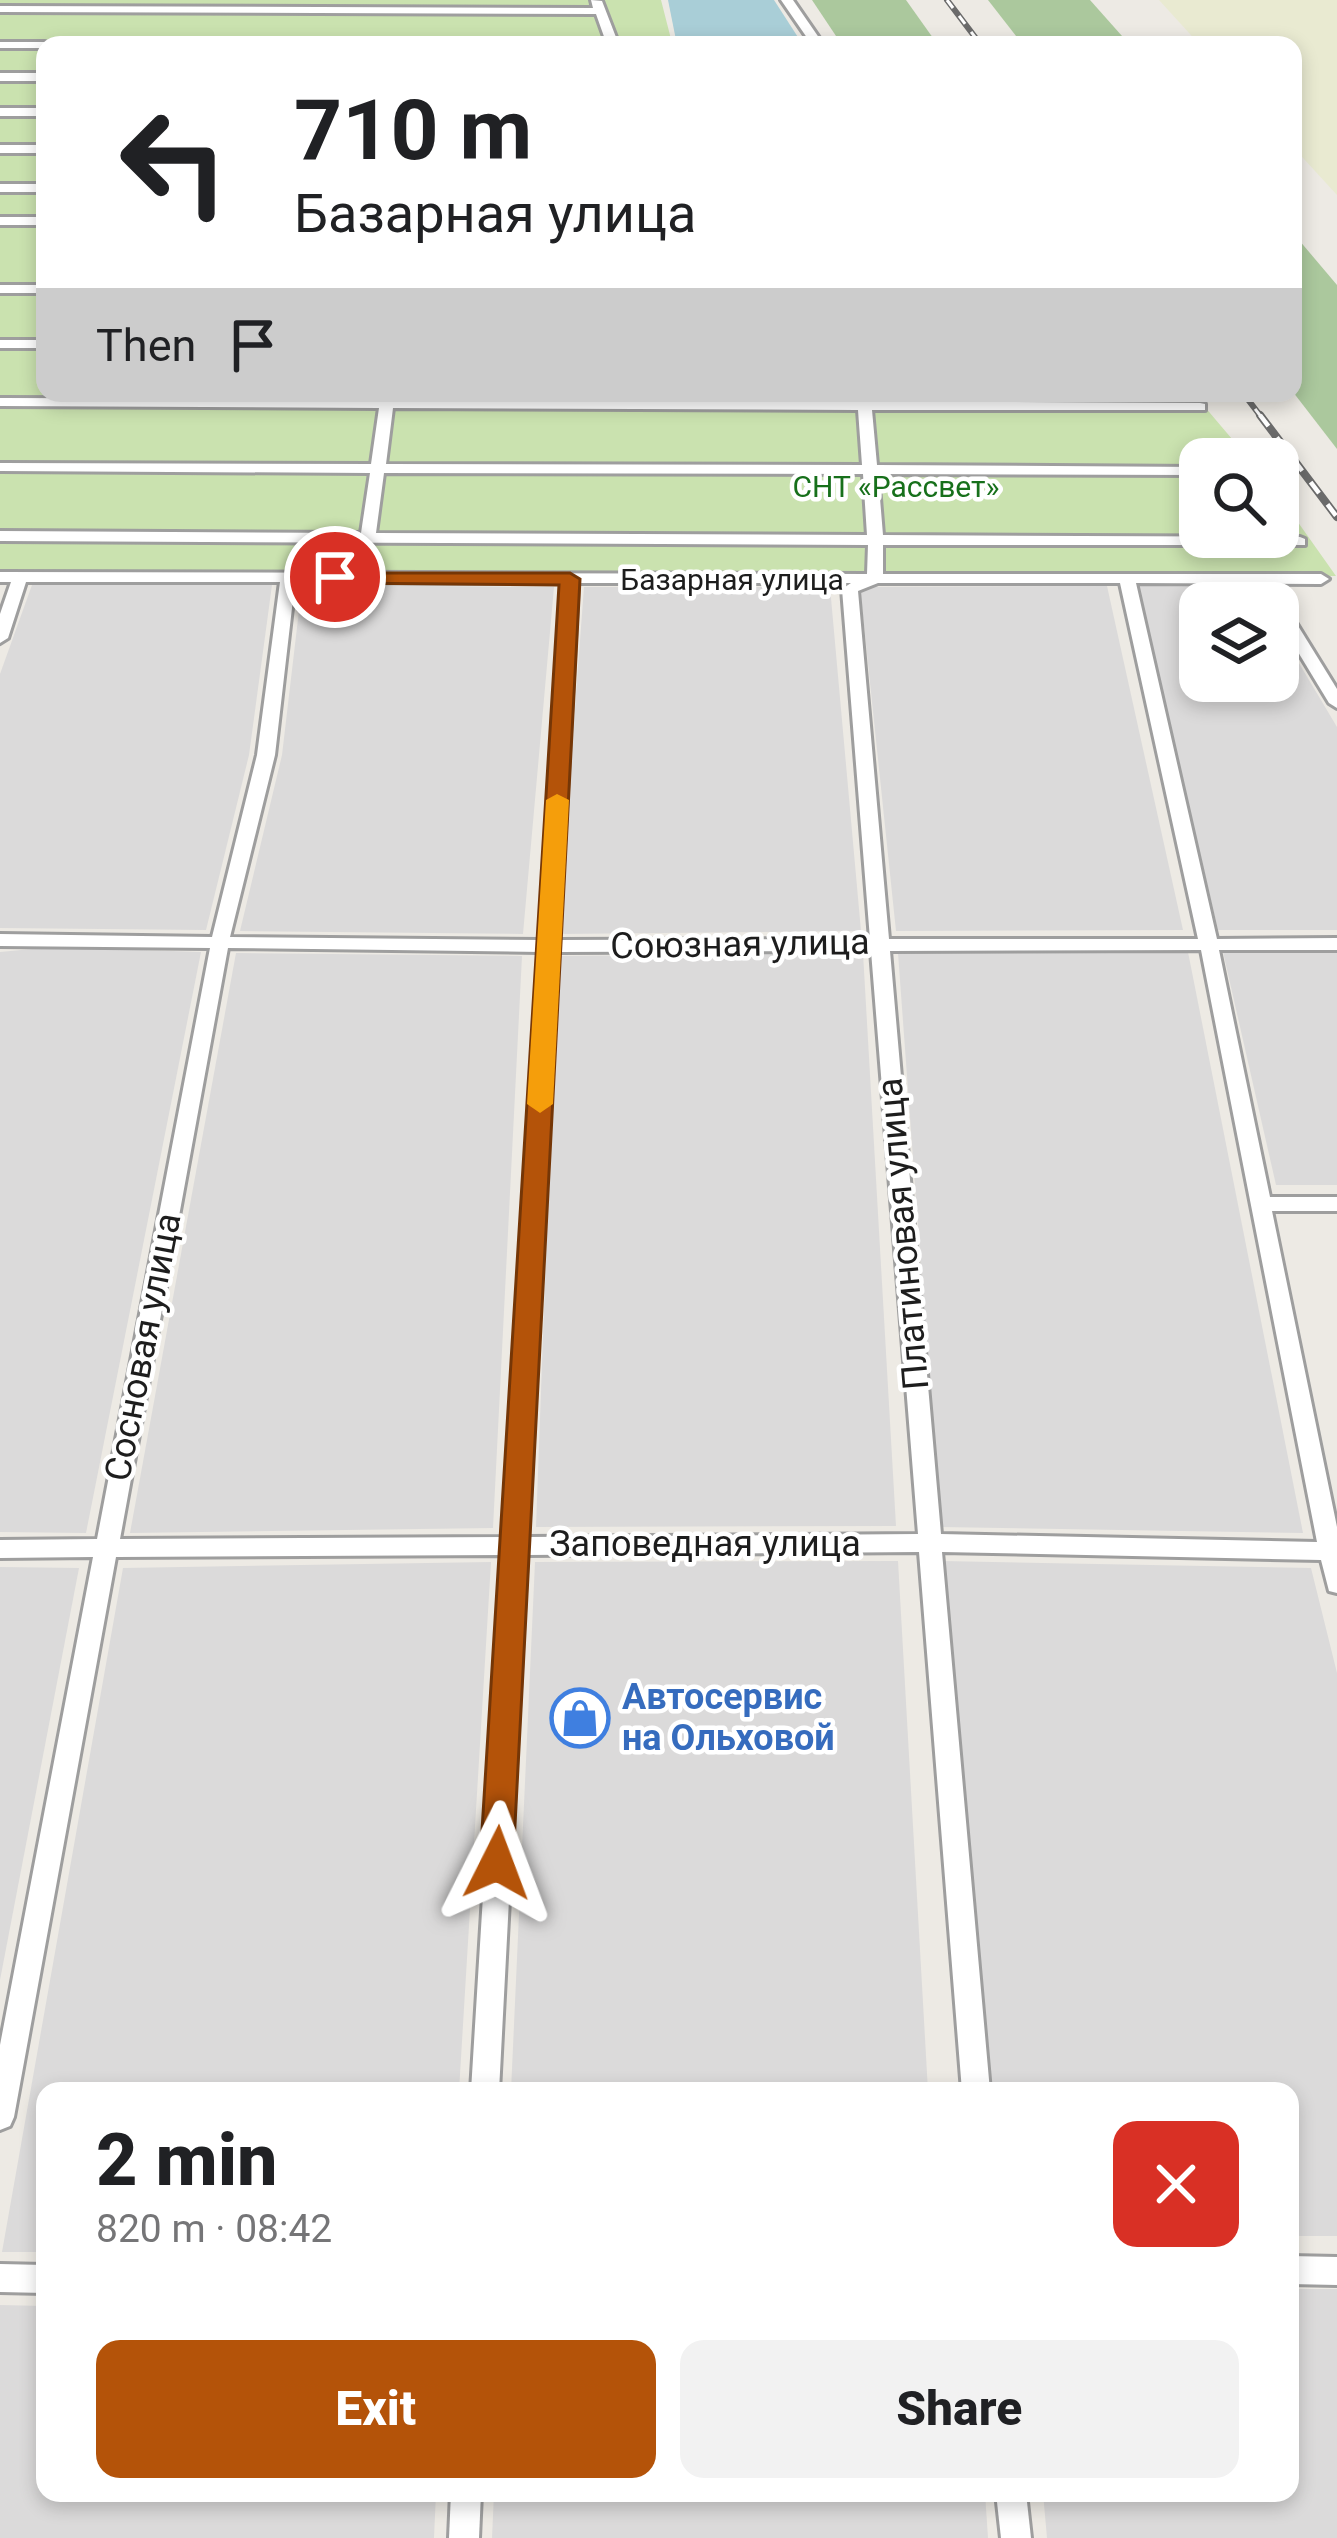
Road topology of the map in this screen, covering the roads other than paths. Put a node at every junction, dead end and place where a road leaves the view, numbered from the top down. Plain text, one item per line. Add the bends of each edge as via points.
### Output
1 (787, 0) edge
2 (598, 5) edge
3 (0, 9) edge
4 (610, 36) edge
5 (812, 36) edge
6 (0, 45) edge
7 (36, 45) edge
8 (0, 77) edge
9 (36, 77) edge
10 (0, 112) edge
11 (36, 112) edge
12 (0, 149) edge
13 (36, 149) edge
14 (0, 188) edge
15 (36, 188) edge
16 (0, 221) edge
17 (36, 221) edge
18 (0, 289) edge
19 (36, 289) edge
20 (0, 344) edge
21 (36, 344) edge
22 (0, 402) edge
23 (36, 402) edge
24 (387, 402) edge
25 (864, 402) edge
26 (990, 402) edge
27 (1200, 407) dead end
28 (0, 467) edge
29 (378, 469) junction
30 (872, 471) junction
31 (1179, 471) edge
32 (0, 536) edge
33 (368, 537) junction
34 (877, 540) junction
35 (1300, 542) dead end
36 (0, 577) edge
37 (288, 577) junction
38 (20, 578) junction
39 (1321, 578) dead end
40 (570, 579) junction
41 (874, 579) junction
42 (1127, 580) junction
43 (0, 638) edge
44 (1299, 642) edge
45 (1337, 703) edge
46 (0, 940) edge
47 (220, 941) junction
48 (880, 942) junction
49 (1337, 944) edge
50 (549, 946) junction
51 (1209, 946) junction
52 (1260, 1204) junction
53 (1337, 1204) edge
54 (929, 1543) junction
55 (514, 1545) junction
56 (0, 1550) edge
57 (105, 1551) junction
58 (1333, 1551) edge
59 (1337, 1584) edge
60 (485, 2082) edge
61 (975, 2082) edge
62 (0, 2117) edge
63 (1299, 2270) edge
64 (1337, 2271) edge
65 (0, 2278) edge
66 (36, 2278) edge
67 (466, 2502) edge
68 (1012, 2502) edge
69 (464, 2538) edge
70 (1016, 2538) edge

1 - 5 street
2 - 3 street
2 - 4 street
6 - 7 street
8 - 9 street
10 - 11 street
12 - 13 street
14 - 15 street
16 - 17 street
18 - 19 street
20 - 21 street
22 - 23 street
24 - 29 street
25 - 30 street, Платиновая улица
26 - 27 street
28 - 29 street
29 - 30 street
29 - 33 street
30 - 31 street
30 - 34 street, Платиновая улица
32 - 33 street
33 - 34 street
34 - 35 street
34 - 41 street, Платиновая улица
36 - 38 street, Базарная улица
37 - 38 street, Базарная улица
37 - 40 street, Базарная улица
37 - 47 street, Сосновая улица via 266,755
38 - 43 street
39 - 42 street, Базарная улица
40 - 41 street, Базарная улица
40 - 50 street
41 - 42 street, Базарная улица
41 - 48 street, Платиновая улица via 850,589
42 - 51 street
44 - 45 street
46 - 47 street, Союзная улица
47 - 50 street, Союзная улица
47 - 57 street, Сосновая улица
48 - 50 street, Союзная улица
48 - 51 street, Союзная улица
48 - 54 street, Платиновая улица
49 - 51 street, Союзная улица
50 - 55 street
51 - 52 street
52 - 53 street
52 - 58 street
54 - 55 street, Заповедная улица
54 - 58 street, Заповедная улица
54 - 61 street, Платиновая улица
55 - 57 street, Заповедная улица
55 - 60 street
56 - 57 street, Заповедная улица
57 - 62 street, Сосновая улица
58 - 59 street
63 - 64 street
65 - 66 street
67 - 69 street
68 - 70 street

